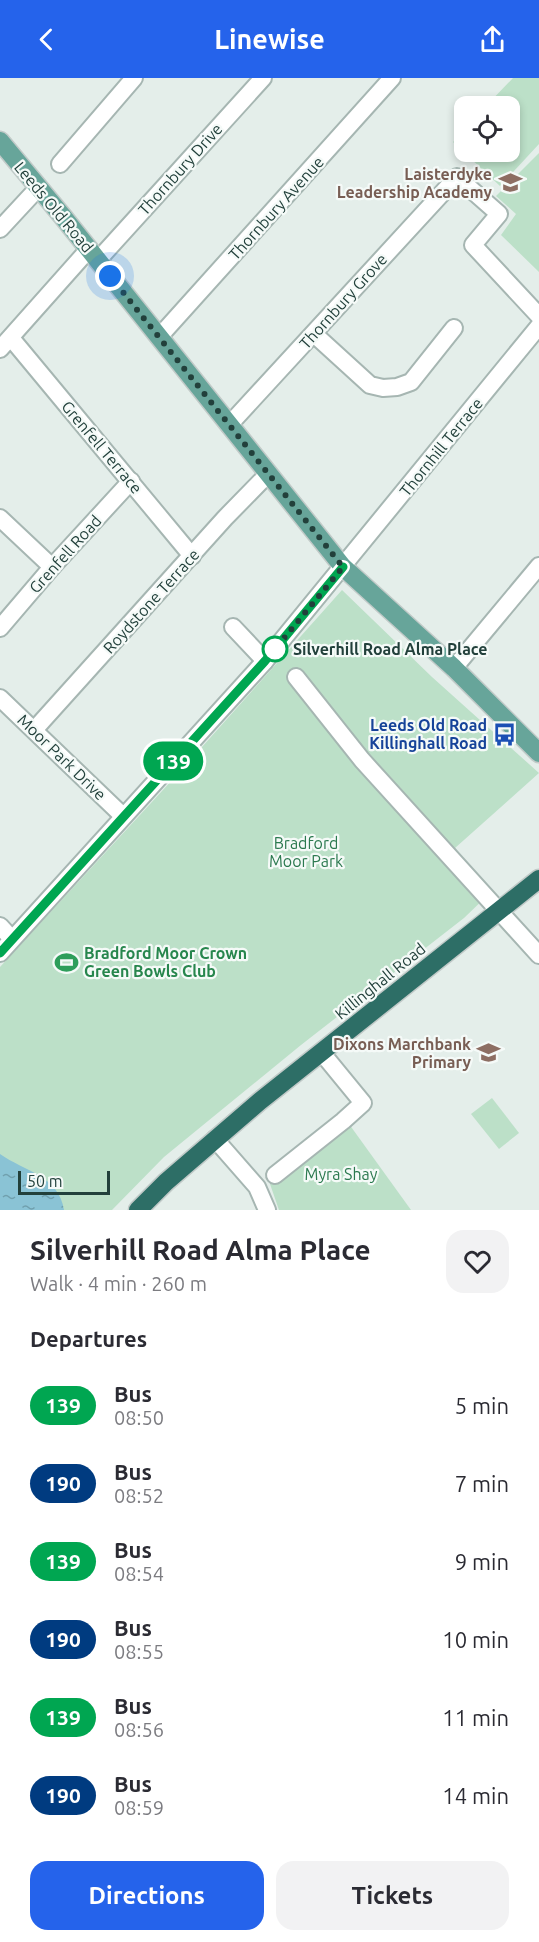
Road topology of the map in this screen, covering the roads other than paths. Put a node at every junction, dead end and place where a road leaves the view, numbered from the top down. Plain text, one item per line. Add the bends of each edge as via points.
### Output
1 (134, 78) edge
2 (263, 78) edge
3 (392, 78) edge
4 (0, 141) edge
5 (60, 164) dead end
6 (38, 188) junction
7 (0, 230) edge
8 (93, 255) junction
9 (539, 316) edge
10 (539, 326) edge
11 (454, 328) dead end
12 (314, 334) junction
13 (159, 337) junction
14 (5, 343) edge
15 (229, 425) junction
16 (268, 474) junction
17 (131, 481) junction
18 (0, 518) edge
19 (192, 556) junction
20 (52, 567) junction
21 (343, 567) junction
22 (536, 576) edge
23 (233, 627) dead end
24 (0, 628) edge
25 (265, 661) junction
26 (454, 668) junction
27 (296, 677) dead end
28 (0, 698) edge
29 (35, 729) junction
30 (539, 753) edge
31 (123, 816) junction
32 (539, 879) edge
33 (498, 910) junction
34 (0, 926) edge
35 (12, 939) junction
36 (0, 953) edge
37 (539, 955) edge
38 (322, 1053) junction
39 (216, 1139) junction
40 (275, 1175) dead end
41 (138, 1210) edge
42 (267, 1210) edge

1 - 5 street
2 - 8 street, Thornbury Drive
3 - 13 street, Thornbury Avenue
4 - 6 main road, Leeds Old Road
6 - 7 street
6 - 8 main road, Leeds Old Road
8 - 13 main road, Leeds Old Road
8 - 14 street, Thornbury Drive
9 - 12 street, Thornbury Grove via 473,245 499,214 457,177
10 - 21 street, Thornhill Terrace
11 - 12 street via 411,381 383,388 370,385
12 - 15 street, Thornbury Grove
13 - 15 main road, Leeds Old Road
14 - 17 street, Grenfell Terrace
15 - 16 main road, Leeds Old Road
16 - 19 street, Roydstone Terrace
16 - 21 main road, Leeds Old Road
17 - 19 street, Grenfell Terrace
17 - 20 street, Grenfell Road
18 - 20 street
19 - 29 street, Roydstone Terrace
20 - 24 street, Grenfell Road
21 - 25 street, Thornhill Terrace
21 - 26 main road, Leeds Old Road
22 - 26 street
23 - 25 street
25 - 31 street, Thornhill Terrace
26 - 30 main road, Leeds Old Road
27 - 33 street via 362,760
28 - 29 street, Moor Park Drive
29 - 31 street, Moor Park Drive
31 - 35 street, Thornhill Terrace
32 - 33 highway, Killinghall Road
33 - 37 street
33 - 38 highway, Killinghall Road
34 - 35 street
35 - 36 street, Thornhill Terrace
38 - 39 highway, Killinghall Road
38 - 40 street via 363,1103
39 - 41 highway, Killinghall Road
39 - 42 street via 257,1187

